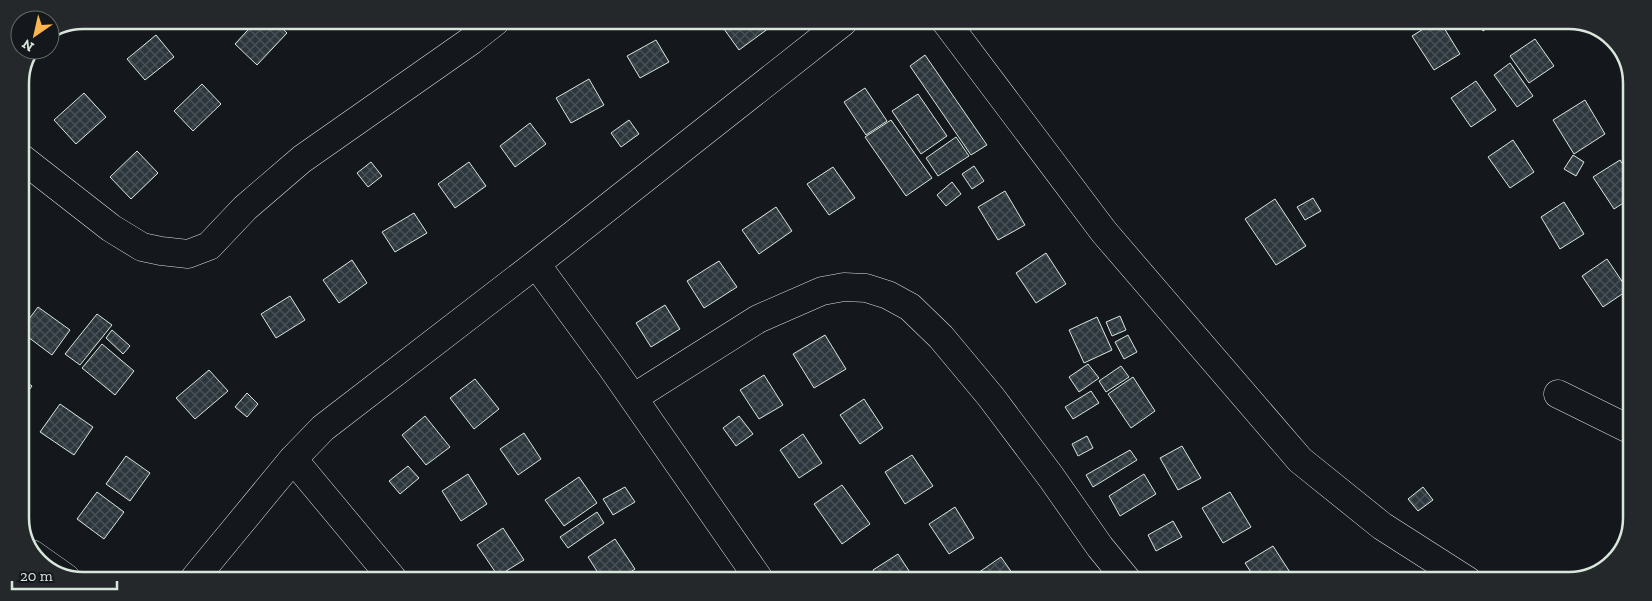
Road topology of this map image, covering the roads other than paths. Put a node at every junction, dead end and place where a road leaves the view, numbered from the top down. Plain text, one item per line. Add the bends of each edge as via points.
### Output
1 (486, 29) edge
2 (834, 29) edge
3 (951, 29) edge
4 (29, 164) edge
5 (536, 264) junction
6 (1558, 394) dead end
7 (633, 398) junction
8 (1623, 426) edge
9 (293, 459) junction
10 (200, 572) edge
11 (387, 572) edge
12 (754, 572) edge
13 (1121, 572) edge
14 (1454, 572) edge

1 - 4 street via 302,159 245,208 209,246 188,254 142,247 111,228
2 - 5 street
3 - 14 street via 1104,232 1300,460 1382,526
5 - 7 street
5 - 9 street via 323,428
6 - 8 street
7 - 12 street
7 - 13 street via 758,320 822,290 866,288 888,295 910,307 991,397
9 - 10 street
9 - 11 street

